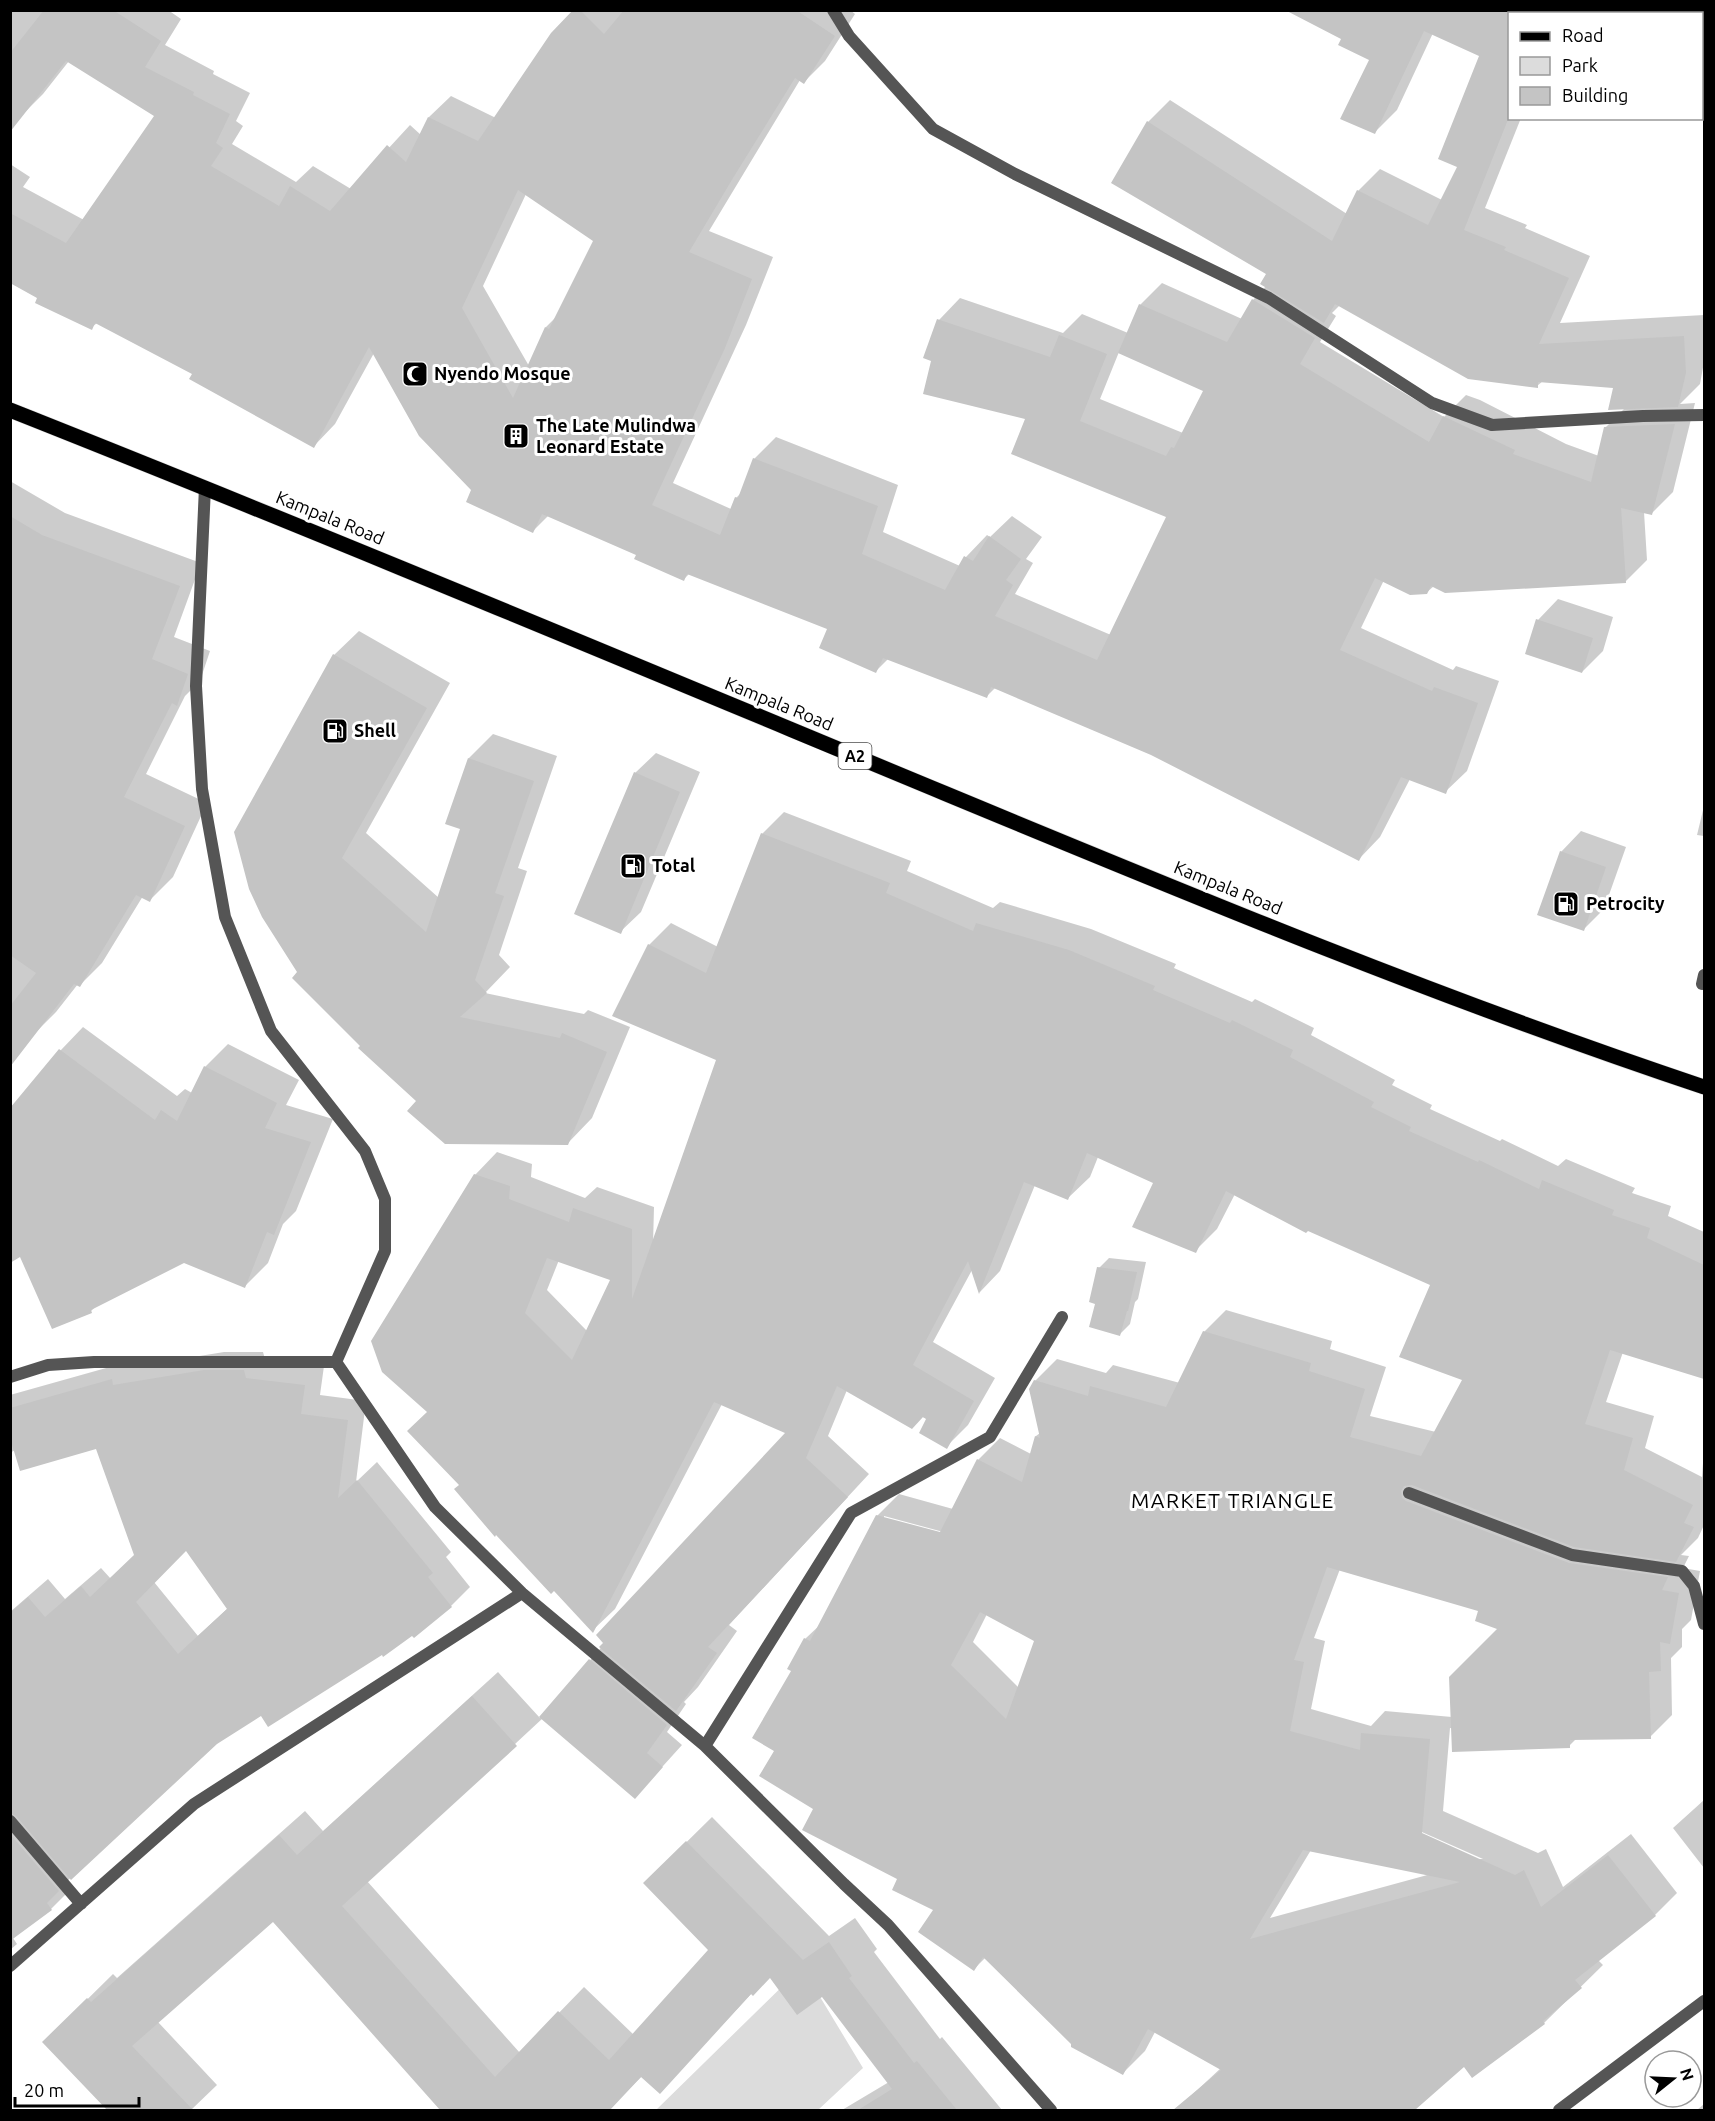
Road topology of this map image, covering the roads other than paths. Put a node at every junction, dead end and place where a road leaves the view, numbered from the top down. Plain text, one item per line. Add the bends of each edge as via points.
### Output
1 (832, 10) edge
2 (10, 410) edge
3 (1704, 415) edge
4 (205, 487) junction
5 (1704, 1087) edge
6 (1062, 1317) dead end
7 (336, 1362) junction
8 (10, 1377) edge
9 (1409, 1493) dead end
10 (522, 1593) junction
11 (1704, 1624) edge
12 (705, 1746) junction
13 (10, 1821) edge
14 (81, 1904) junction
15 (10, 1966) edge
16 (1704, 2001) edge
17 (1051, 2110) edge
18 (1559, 2110) edge

1 - 3 street via 849,36 933,129 1015,174 1269,298 1432,403 1492,425
2 - 4 main road, Kampala Road / A2
4 - 5 main road, Kampala Road / A2 via 1216,906 1601,1053
4 - 7 street via 196,686 202,789 225,917 271,1031 365,1151 385,1198 385,1251
6 - 12 street via 990,1437 851,1513
7 - 8 street via 94,1362 48,1365
7 - 10 street via 435,1507
9 - 11 street via 1572,1555 1682,1571 1694,1586
10 - 12 street
10 - 14 street via 194,1804
12 - 17 street via 888,1924
13 - 14 street
14 - 15 street
16 - 18 street

